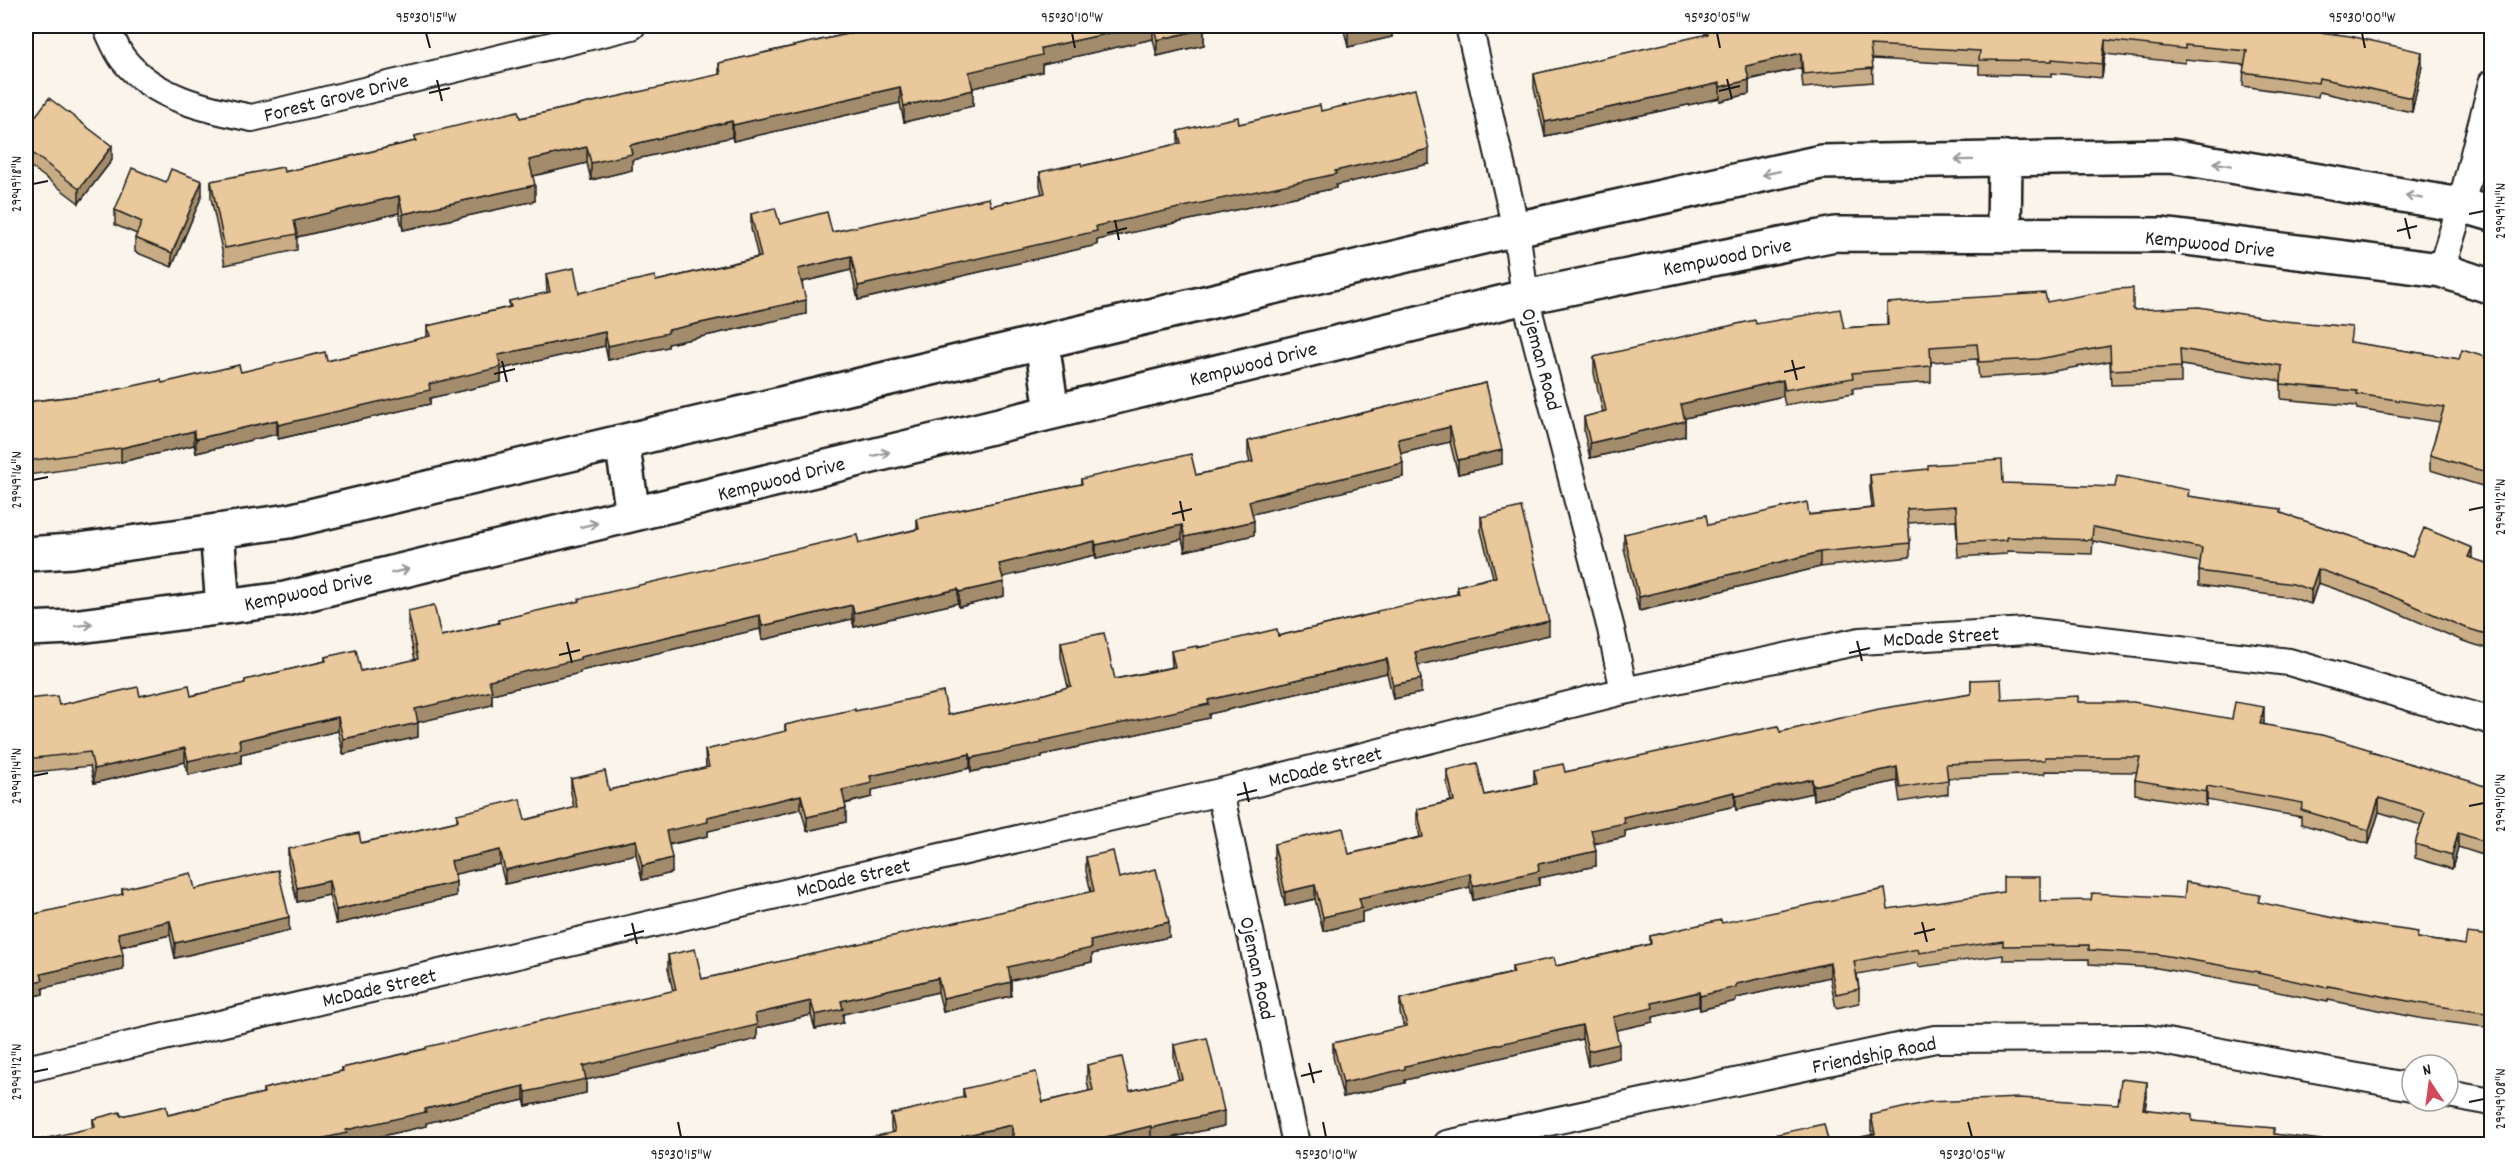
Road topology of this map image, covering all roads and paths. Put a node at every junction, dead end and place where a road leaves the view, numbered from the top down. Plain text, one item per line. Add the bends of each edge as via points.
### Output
1 (106, 26) edge
2 (632, 26) edge
3 (1469, 26) edge
4 (2492, 83) edge
5 (2005, 159) junction
6 (2461, 205) junction
7 (2492, 214) edge
8 (1516, 229) junction
9 (2004, 235) junction
10 (2441, 270) junction
11 (2492, 287) edge
12 (1525, 297) junction
13 (1042, 342) junction
14 (1052, 412) junction
15 (622, 442) junction
16 (633, 514) junction
17 (217, 531) junction
18 (26, 554) edge
19 (223, 607) junction
20 (26, 629) edge
21 (1624, 691) junction
22 (2492, 721) edge
23 (1220, 792) junction
24 (26, 1069) edge
25 (2400, 1085) edge
26 (2460, 1096) edge
27 (2492, 1102) edge
28 (1296, 1144) edge
29 (1447, 1144) edge

1 - 2 street, Forest Grove Drive via 123,59 152,86 203,108 252,118
3 - 8 street, Ojeman Road
4 - 6 street
6 -> 5 main road via 2171,156
5 -> 8 main road via 1821,162
5 - 9 main road
6 - 7 main road
6 - 10 street
8 - 12 street, Ojeman Road
8 - 13 main road
9 - 10 main road, Kempwood Drive via 2162,235
9 - 12 main road, Kempwood Drive via 1835,234
10 - 11 main road, Kempwood Drive
12 - 14 main road, Kempwood Drive
12 - 21 street, Ojeman Road
13 - 14 main road
13 - 15 main road
16 -> 14 main road, Kempwood Drive
15 - 16 main road
15 - 17 main road via 290,521
19 -> 16 main road, Kempwood Drive via 285,599
17 - 18 main road
17 - 19 main road
20 -> 19 main road, Kempwood Drive via 72,627
21 - 22 street, McDade Street via 1860,640 2027,631 2289,662
21 - 23 street, McDade Street
23 - 24 street, McDade Street
23 - 28 street, Ojeman Road
25 - 29 street, Friendship Road via 2145,1038 1935,1039
26 - 27 street

